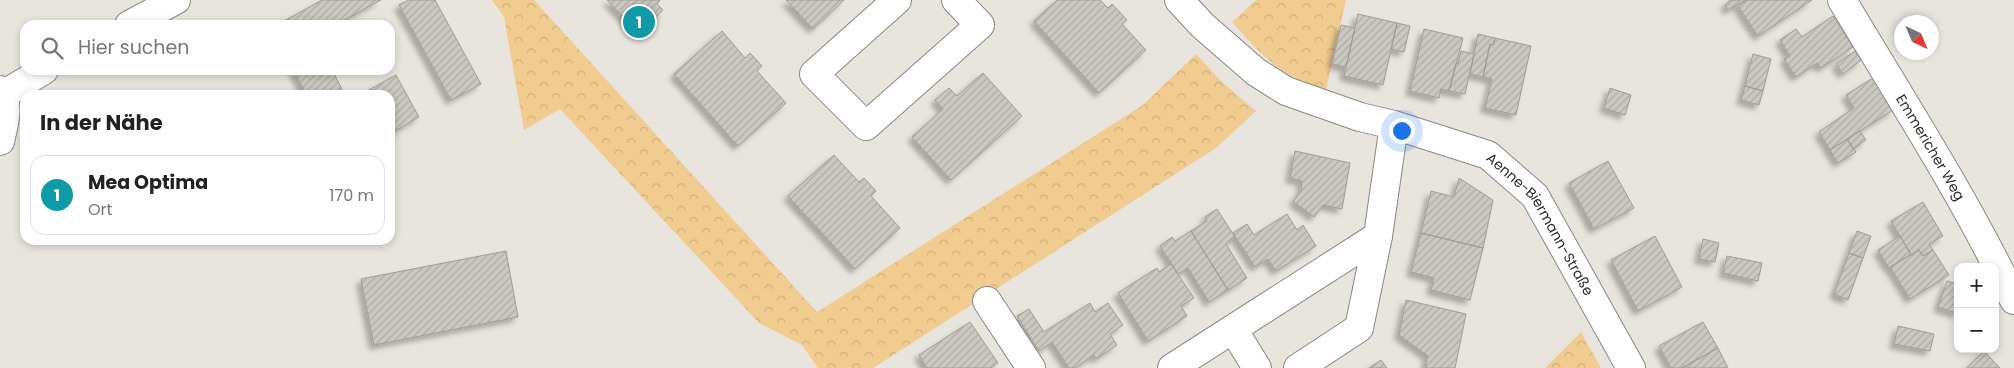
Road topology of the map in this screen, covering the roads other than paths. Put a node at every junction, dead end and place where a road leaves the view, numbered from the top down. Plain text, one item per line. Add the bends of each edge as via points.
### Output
1 (176, 0) edge
2 (898, 0) edge
3 (1179, 0) edge
4 (1842, 0) edge
5 (967, 4) edge
6 (138, 20) edge
7 (34, 75) edge
8 (2, 92) edge
9 (1394, 125) junction
10 (0, 141) edge
11 (1378, 236) junction
12 (2014, 300) edge
13 (987, 301) dead end
14 (1233, 329) junction
15 (1031, 368) edge
16 (1172, 368) edge
17 (1257, 368) edge
18 (1298, 368) edge
19 (1631, 368) edge

1 - 6 street
2 - 5 street via 814,74 866,126 980,25
3 - 9 street, Aenne-Biermann-Straße via 1256,72 1286,91 1360,117
4 - 12 street, Emmericher Weg via 1959,196
7 - 8 street
8 - 10 street via 6,119
9 - 11 street
9 - 19 street, Aenne-Biermann-Straße via 1488,155 1534,196
11 - 14 street
11 - 18 street via 1359,328
13 - 15 street
14 - 16 street
14 - 17 street

